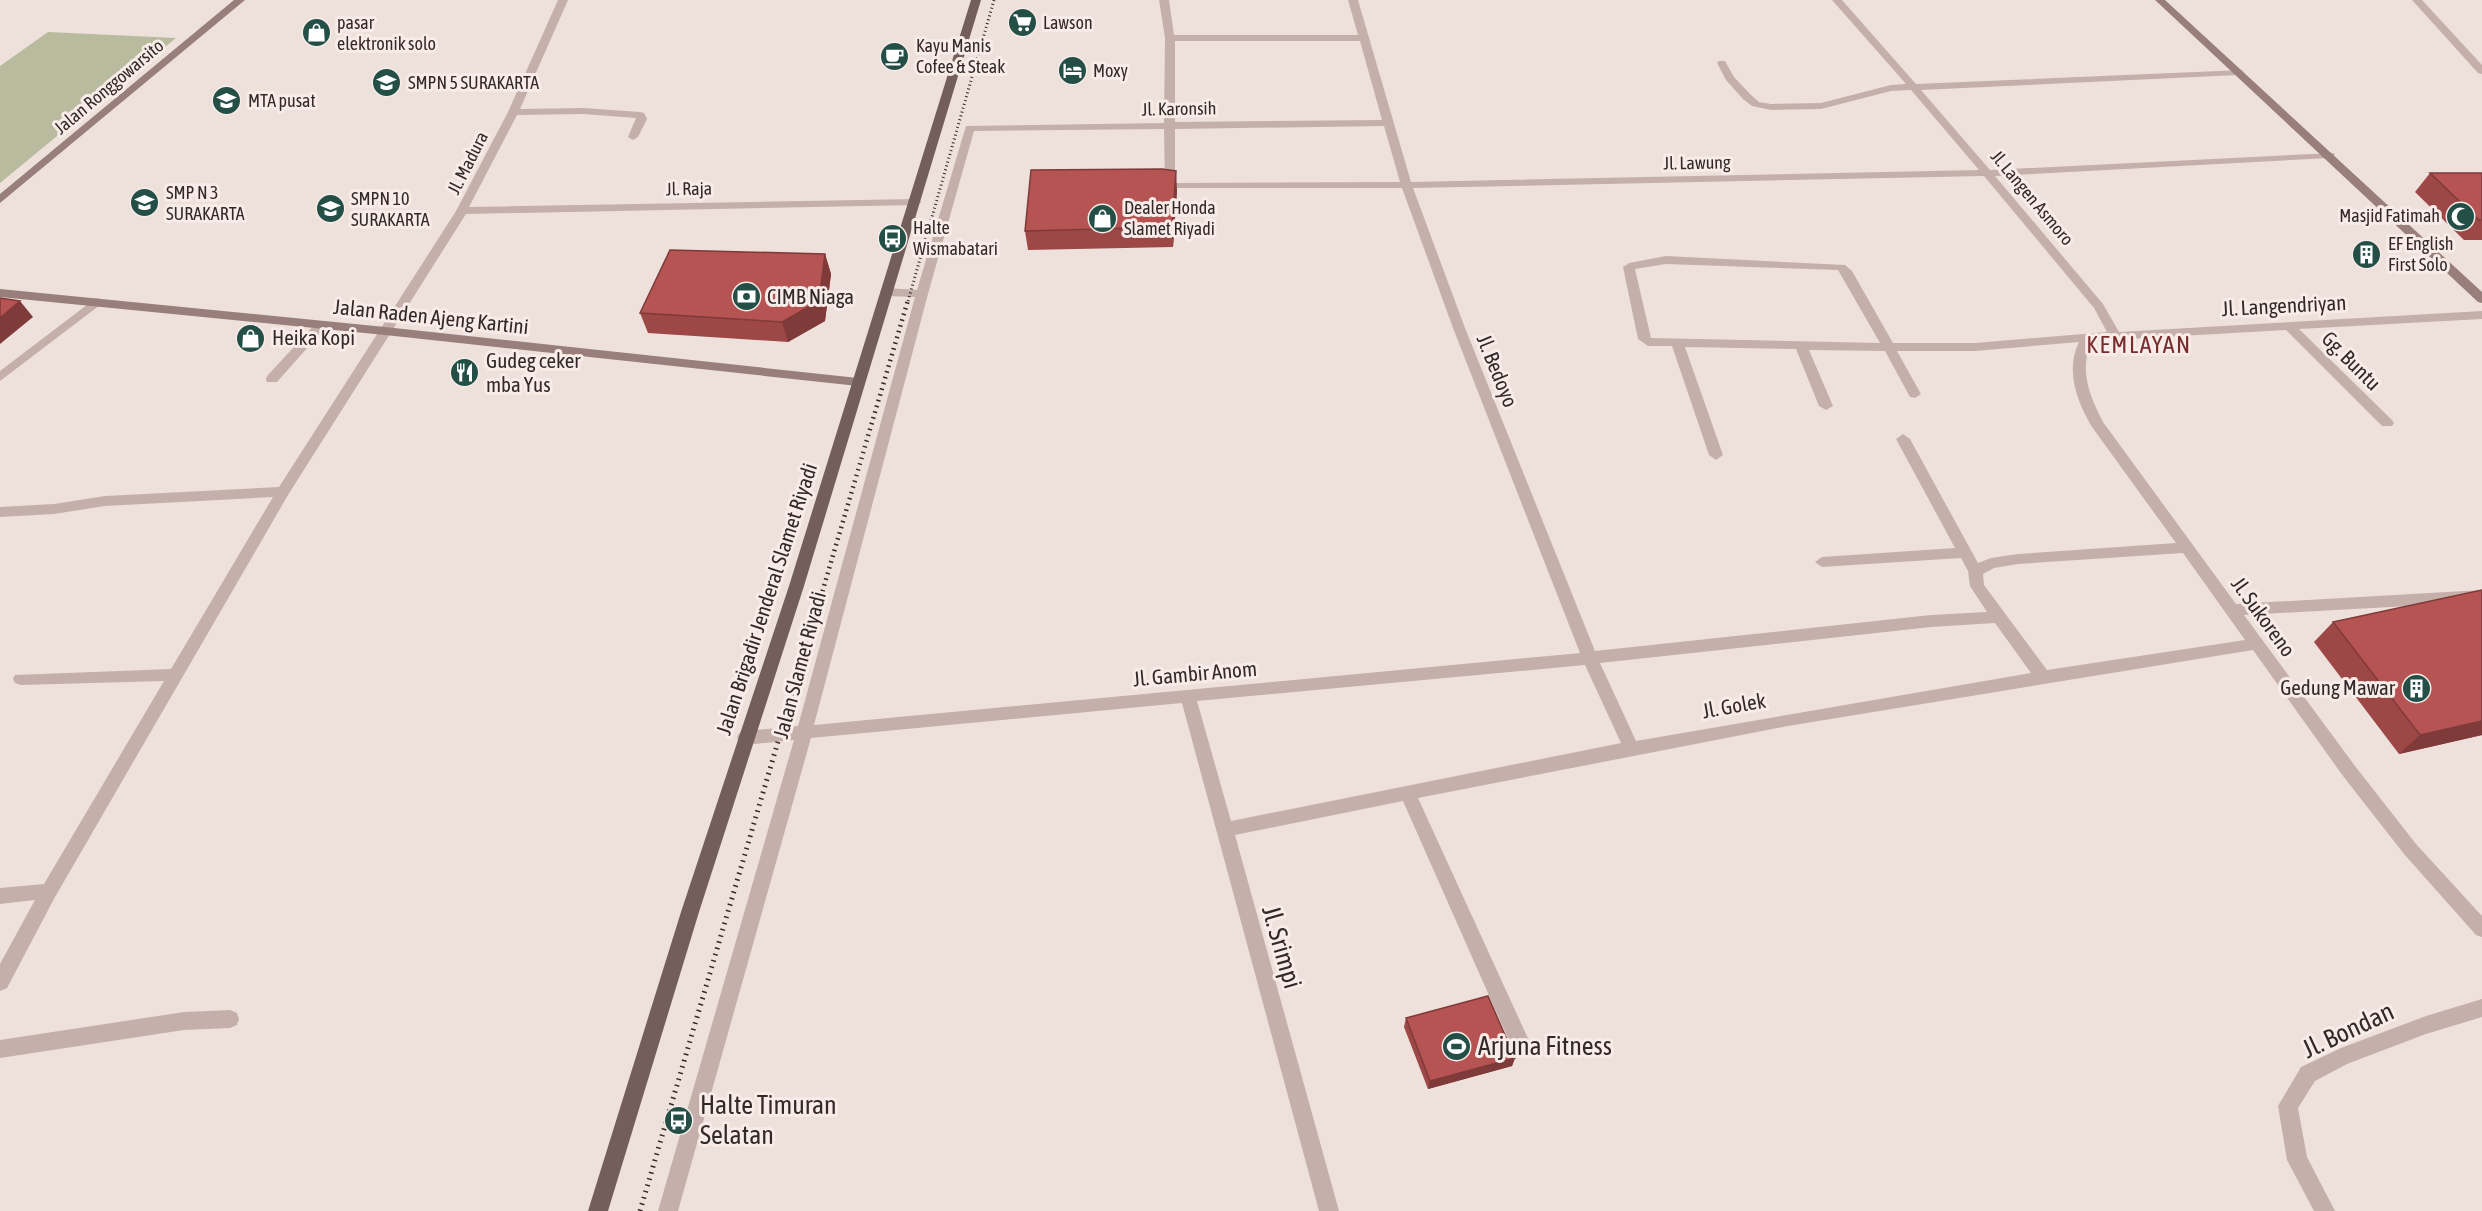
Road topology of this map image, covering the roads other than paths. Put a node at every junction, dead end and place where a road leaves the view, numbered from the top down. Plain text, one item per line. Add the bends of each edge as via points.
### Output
1 (240, 0) edge
2 (563, 0) edge
3 (976, 0) edge
4 (1164, 0) edge
5 (1353, 0) edge
6 (1837, 0) edge
7 (2160, 0) edge
8 (2417, 0) edge
9 (1170, 38) junction
10 (1363, 38) junction
11 (1722, 63) dead end
12 (2482, 71) edge
13 (2238, 72) junction
14 (1913, 87) junction
15 (513, 112) junction
16 (1389, 123) junction
17 (1169, 126) junction
18 (970, 129) joint
19 (633, 137) dead end
20 (2330, 155) junction
21 (1988, 173) junction
22 (1406, 185) junction
23 (0, 200) edge
24 (916, 202) junction
25 (462, 211) junction
26 (887, 292) junction
27 (0, 293) edge
28 (922, 294) junction
29 (2482, 299) edge
30 (96, 302) junction
31 (2482, 315) edge
32 (321, 325) junction
33 (2289, 326) junction
34 (385, 331) junction
35 (2115, 336) junction
36 (2088, 337) junction
37 (1677, 342) junction
38 (1800, 344) junction
39 (1888, 347) junction
40 (0, 377) edge
41 (272, 379) dead end
42 (858, 382) junction
43 (1915, 394) dead end
44 (1826, 406) dead end
45 (2386, 423) dead end
46 (1903, 439) dead end
47 (1716, 455) dead end
48 (283, 492) junction
49 (0, 512) edge
50 (2186, 548) junction
51 (1964, 553) junction
52 (1822, 562) dead end
53 (1975, 571) junction
54 (2482, 596) edge
55 (2232, 610) junction
56 (1999, 617) junction
57 (2256, 644) junction
58 (1590, 658) junction
59 (176, 675) junction
60 (2043, 677) junction
61 (21, 679) dead end
62 (1188, 696) junction
63 (804, 733) junction
64 (745, 738) junction
65 (1631, 748) junction
66 (1408, 794) junction
67 (1223, 830) junction
68 (49, 891) junction
69 (0, 896) edge
70 (2482, 929) edge
71 (0, 982) edge
72 (2482, 1008) edge
73 (230, 1019) dead end
74 (1521, 1045) dead end
75 (0, 1049) edge
76 (598, 1211) edge
77 (668, 1211) edge
78 (1329, 1211) edge
79 (2325, 1211) edge

1 - 23 main road, Jalan Ronggowarsito
2 - 15 street, Jl. Madura
3 - 24 main road, Jalan Brigadir Jenderal Slamet Riyadi
4 - 9 street
5 - 10 street, Jl. Bedoyo
6 - 14 street, Jl. Langen Asmoro
7 - 13 main road
8 - 12 street
9 - 10 street
9 - 17 street
10 - 16 street, Jl. Bedoyo
11 - 14 street via 1747,97 1771,107 1821,106 1891,88
13 - 14 street
13 - 20 main road
14 - 21 street, Jl. Langen Asmoro
15 - 19 street via 640,115 642,119
15 - 25 street, Jl. Madura
16 - 17 street, Jl. Karonsih
16 - 22 street, Jl. Bedoyo
17 - 18 street, Jl. Karonsih
17 - 22 street, Jl. Lawung via 1169,186
18 - 28 street, Jalan Slamet Riyadi
20 - 21 street, Jl. Lawung
20 - 29 main road
21 - 22 street, Jl. Lawung
21 - 35 street, Jl. Langen Asmoro via 2099,307
22 - 58 street, Jl. Bedoyo
24 - 25 street, Jl. Raja
24 - 26 main road, Jalan Brigadir Jenderal Slamet Riyadi
25 - 34 street, Jl. Madura
26 - 28 street
26 - 42 main road, Jalan Brigadir Jenderal Slamet Riyadi
27 - 30 main road, Jalan Raden Ajeng Kartini
28 - 63 street, Jalan Slamet Riyadi
30 - 32 main road, Jalan Raden Ajeng Kartini
30 - 40 street
31 - 33 street, Jl. Langendriyan
32 - 34 main road, Jalan Raden Ajeng Kartini
32 - 41 street
33 - 35 street, Jl. Langendriyan
33 - 45 street, Gg. Buntu
34 - 42 main road, Jalan Raden Ajeng Kartini
34 - 48 street, Jl. Madura
35 - 36 street, Jl. Langendriyan
36 - 39 street, Jl. Langendriyan via 1975,347
36 - 50 street, Jl. Sukoreno via 2078,372 2083,397 2097,424
37 - 38 street, Jl. Langendriyan
37 - 39 street, Jl. Langendriyan via 1644,339 1629,267 1666,260 1841,267
37 - 47 street
38 - 39 street, Jl. Langendriyan
38 - 44 street
39 - 43 street
42 - 64 main road, Jalan Brigadir Jenderal Slamet Riyadi via 788,613
46 - 51 street
48 - 49 street via 105,501
48 - 59 street, Jl. Madura
50 - 53 street via 2000,561
50 - 55 street, Jl. Sukoreno
51 - 52 street
51 - 53 street
53 - 56 street via 1977,586
54 - 55 street
55 - 57 street, Jl. Sukoreno
56 - 58 street, Jl. Gambir Anom
56 - 60 street
57 - 60 street, Jl. Golek
57 - 70 street, Jl. Sukoreno via 2396,832
58 - 62 street, Jl. Gambir Anom
58 - 65 street, Jl. Bedoyo
59 - 61 street
59 - 68 street, Jl. Madura
60 - 65 street, Jl. Golek
62 - 63 street, Jl. Gambir Anom
62 - 67 street, Jl. Srimpi
63 - 64 street, Jl. Gambir Anom
63 - 77 street, Jalan Slamet Riyadi
64 - 76 main road, Jalan Brigadir Jenderal Slamet Riyadi
65 - 66 street, Jl. Golek
66 - 67 street, Jl. Golek
66 - 74 street
67 - 78 street, Jl. Srimpi
68 - 69 street
68 - 71 street, Jl. Madura
72 - 79 street, Jl. Bondan via 2341,1057 2307,1074 2288,1106 2297,1160
73 - 75 street via 184,1021

